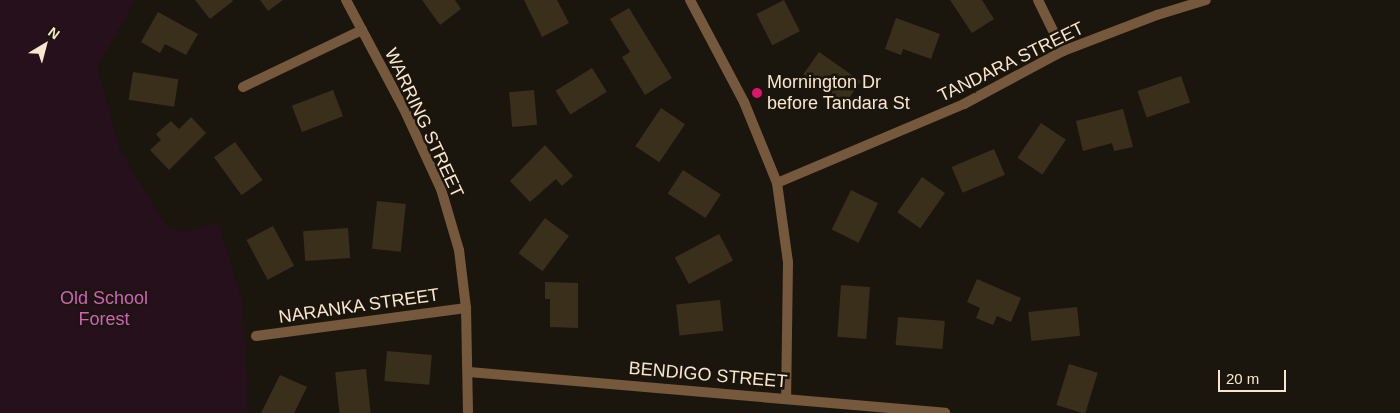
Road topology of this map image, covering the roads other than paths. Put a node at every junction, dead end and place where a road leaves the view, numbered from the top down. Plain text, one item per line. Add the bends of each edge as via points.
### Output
1 (346, 0) edge
2 (690, 0) edge
3 (1038, 0) edge
4 (1206, 0) edge
5 (362, 30) junction
6 (1063, 51) junction
7 (243, 87) dead end
8 (777, 183) junction
9 (466, 308) junction
10 (256, 336) dead end
11 (469, 372) junction
12 (786, 398) junction
13 (468, 413) edge
14 (945, 413) edge

1 - 5 street, WARRING STREET
2 - 8 street via 744,102
3 - 6 street
4 - 6 street, TANDARA STREET
5 - 7 street
5 - 9 street, WARRING STREET via 441,189 459,250
6 - 8 street, TANDARA STREET via 964,104
8 - 12 street via 788,262
9 - 10 street, NARANKA STREET
9 - 11 street, WARRING STREET
11 - 12 street, BENDIGO STREET
11 - 13 street, WARRING STREET
12 - 14 street, BENDIGO STREET

